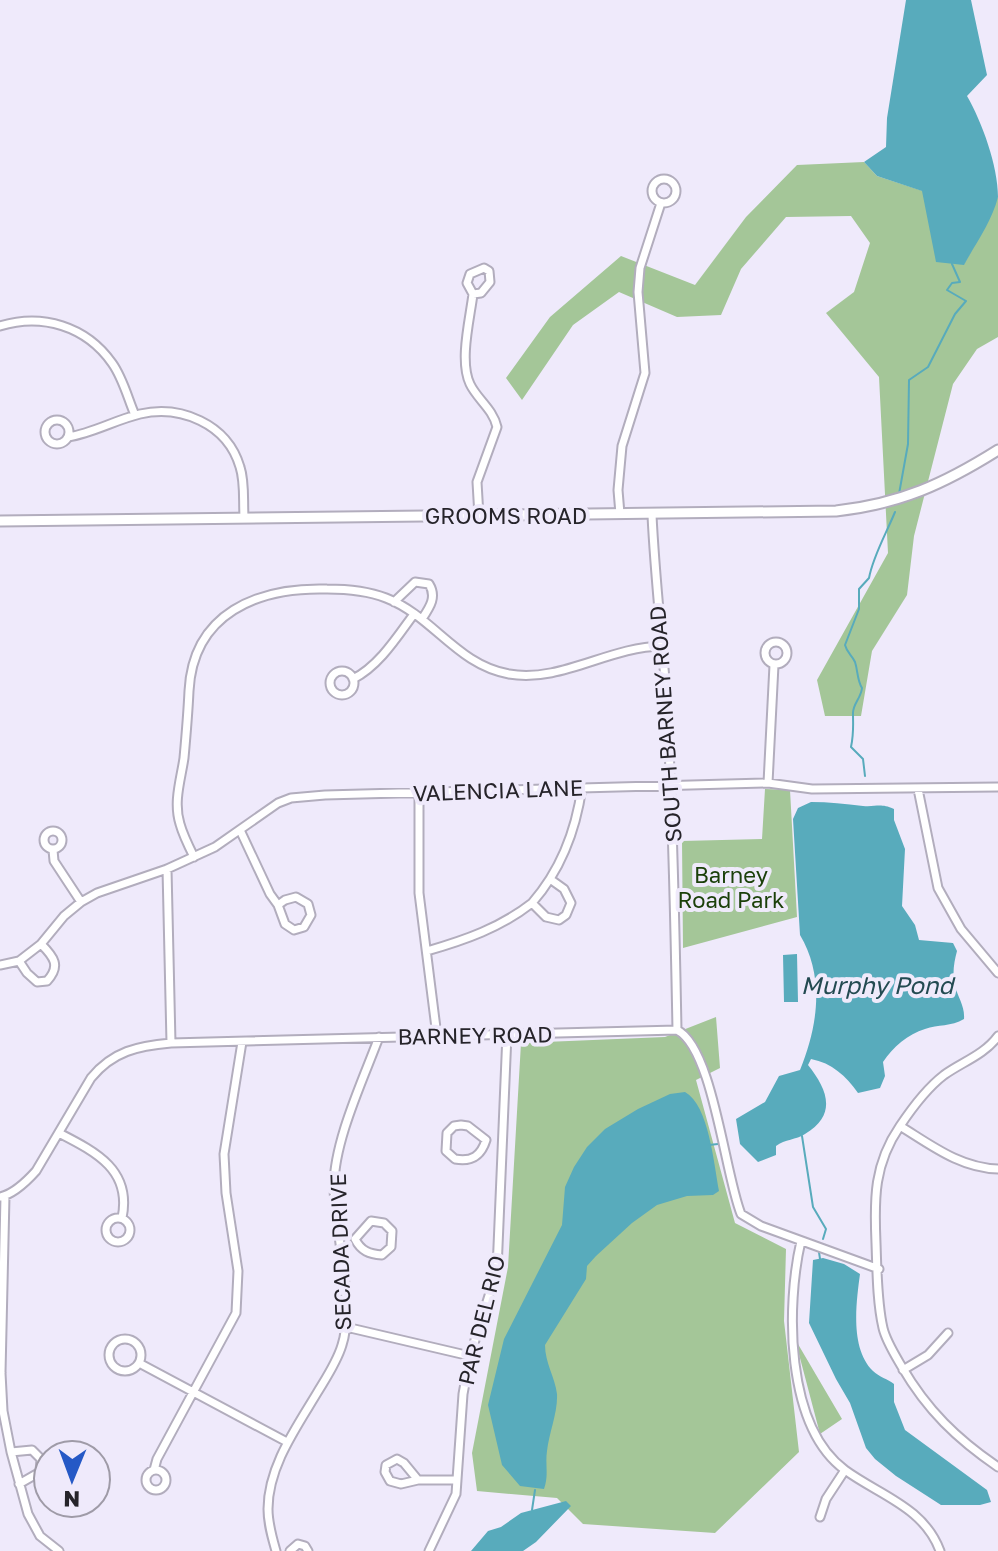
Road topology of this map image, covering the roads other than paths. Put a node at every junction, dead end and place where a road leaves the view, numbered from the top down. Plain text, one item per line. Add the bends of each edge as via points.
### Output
1 (661, 203) dead end
2 (473, 294) dead end
3 (0, 326) edge
4 (135, 415) junction
5 (68, 437) dead end
6 (998, 450) edge
7 (620, 514) junction
8 (652, 515) junction
9 (244, 516) junction
10 (479, 516) junction
11 (0, 521) edge
12 (394, 602) junction
13 (414, 614) junction
14 (422, 619) junction
15 (662, 646) junction
16 (774, 665) dead end
17 (353, 679) dead end
18 (768, 783) junction
19 (671, 786) junction
20 (582, 787) junction
21 (998, 787) edge
22 (918, 789) junction
23 (419, 792) junction
24 (240, 830) junction
25 (53, 850) dead end
26 (194, 857) junction
27 (167, 869) junction
28 (550, 879) junction
29 (81, 902) junction
30 (532, 903) junction
31 (278, 905) junction
32 (41, 944) junction
33 (427, 951) junction
34 (19, 961) junction
35 (0, 965) edge
36 (998, 973) edge
37 (677, 1030) junction
38 (507, 1034) junction
39 (437, 1036) junction
40 (998, 1036) edge
41 (379, 1037) junction
42 (242, 1042) junction
43 (171, 1043) junction
44 (900, 1126) junction
45 (59, 1133) junction
46 (486, 1140) junction
47 (502, 1141) junction
48 (998, 1169) edge
49 (2, 1196) edge
50 (122, 1218) dead end
51 (337, 1236) junction
52 (355, 1239) junction
53 (801, 1241) junction
54 (879, 1269) junction
55 (1, 1318) edge
56 (346, 1327) junction
57 (948, 1333) dead end
58 (470, 1356) junction
59 (139, 1363) junction
60 (903, 1370) junction
61 (195, 1393) junction
62 (287, 1442) junction
63 (11, 1452) junction
64 (998, 1467) edge
65 (154, 1470) dead end
66 (845, 1470) junction
67 (418, 1480) junction
68 (457, 1480) junction
69 (19, 1484) junction
70 (820, 1517) dead end
71 (59, 1551) edge
72 (276, 1551) edge
73 (290, 1551) edge
74 (308, 1551) edge
75 (429, 1551) edge
76 (940, 1551) edge

1 - 7 street via 640,268 645,373 622,446
2 - 10 street via 465,370 497,427 477,482
3 - 4 street via 49,321 76,331 114,365
4 - 5 street
4 - 9 street via 173,411 215,430 240,466
6 - 8 street, GROOMS ROAD via 957,476 883,505 798,514
7 - 8 street, GROOMS ROAD
7 - 10 street, GROOMS ROAD
8 - 15 street, SOUTH BARNEY ROAD
9 - 10 street, GROOMS ROAD
9 - 11 street, GROOMS ROAD
12 - 13 street
12 - 14 street via 415,582 429,584 432,602
12 - 26 street via 338,589 259,596 223,617 201,644 190,681 177,801
13 - 14 street
13 - 17 street via 383,654
14 - 15 street via 468,659 512,675 554,673 622,650
15 - 19 street, SOUTH BARNEY ROAD
16 - 18 street
18 - 19 street, VALENCIA LANE
18 - 22 street, VALENCIA LANE via 812,789
19 - 20 street, VALENCIA LANE
19 - 37 street, SOUTH BARNEY ROAD
20 - 23 street, VALENCIA LANE
20 - 28 street via 572,834
21 - 22 street, VALENCIA LANE
22 - 36 street via 938,888 961,929
23 - 24 street, VALENCIA LANE via 291,798
23 - 33 street via 419,893
24 - 26 street, VALENCIA LANE
24 - 31 street
25 - 29 street via 54,861
26 - 27 street, VALENCIA LANE
27 - 29 street, VALENCIA LANE
27 - 43 street
28 - 30 street
28 - 30 street via 569,896 571,909 552,920
29 - 32 street, VALENCIA LANE
30 - 33 street via 471,938
31 - 31 street via 288,927 297,930 309,922 310,908 303,900 292,898
32 - 34 street, VALENCIA LANE
32 - 34 street via 56,963 47,981 37,982
33 - 39 street
34 - 35 street, VALENCIA LANE
37 - 38 street, BARNEY ROAD
37 - 53 street via 693,1048 709,1087 741,1214
38 - 39 street, BARNEY ROAD
38 - 47 street, PAR DEL RIO
39 - 41 street, BARNEY ROAD
40 - 44 street via 935,1082
41 - 42 street, BARNEY ROAD
41 - 51 street, SECADA DRIVE via 335,1167
42 - 43 street, BARNEY ROAD
42 - 61 street via 224,1154 238,1302
43 - 45 street, BARNEY ROAD via 126,1050 102,1065
44 - 48 street via 970,1166
44 - 54 street via 877,1177
45 - 49 street, BARNEY ROAD via 36,1171
45 - 50 street via 93,1152 114,1172 125,1194
46 - 46 street via 468,1126 457,1125 447,1133 446,1151 455,1159 471,1159 481,1153
46 - 47 street
47 - 58 street, PAR DEL RIO via 497,1270
49 - 55 street
51 - 52 street
51 - 56 street, SECADA DRIVE
52 - 52 street via 362,1249 382,1255 391,1247 392,1231 371,1221
53 - 54 street
53 - 66 street via 791,1315 797,1369 813,1430
54 - 60 street via 884,1330
55 - 63 street via 3,1411
56 - 58 street
56 - 62 street, SECADA DRIVE via 335,1363
57 - 60 street via 928,1355
58 - 68 street, PAR DEL RIO
59 - 59 street via 128,1371 118,1369 111,1362 111,1348 122,1340 133,1341 140,1349
59 - 61 street
60 - 64 street via 938,1419
61 - 62 street
61 - 65 street
62 - 72 street, SECADA DRIVE via 268,1500
63 - 69 street
63 - 69 street via 32,1450 41,1459 40,1472
66 - 70 street
66 - 76 street via 916,1516
67 - 67 street via 401,1461 386,1465 386,1477 393,1483
67 - 68 street
68 - 75 street, PAR DEL RIO via 452,1507
69 - 71 street via 36,1529
73 - 74 street via 298,1544

